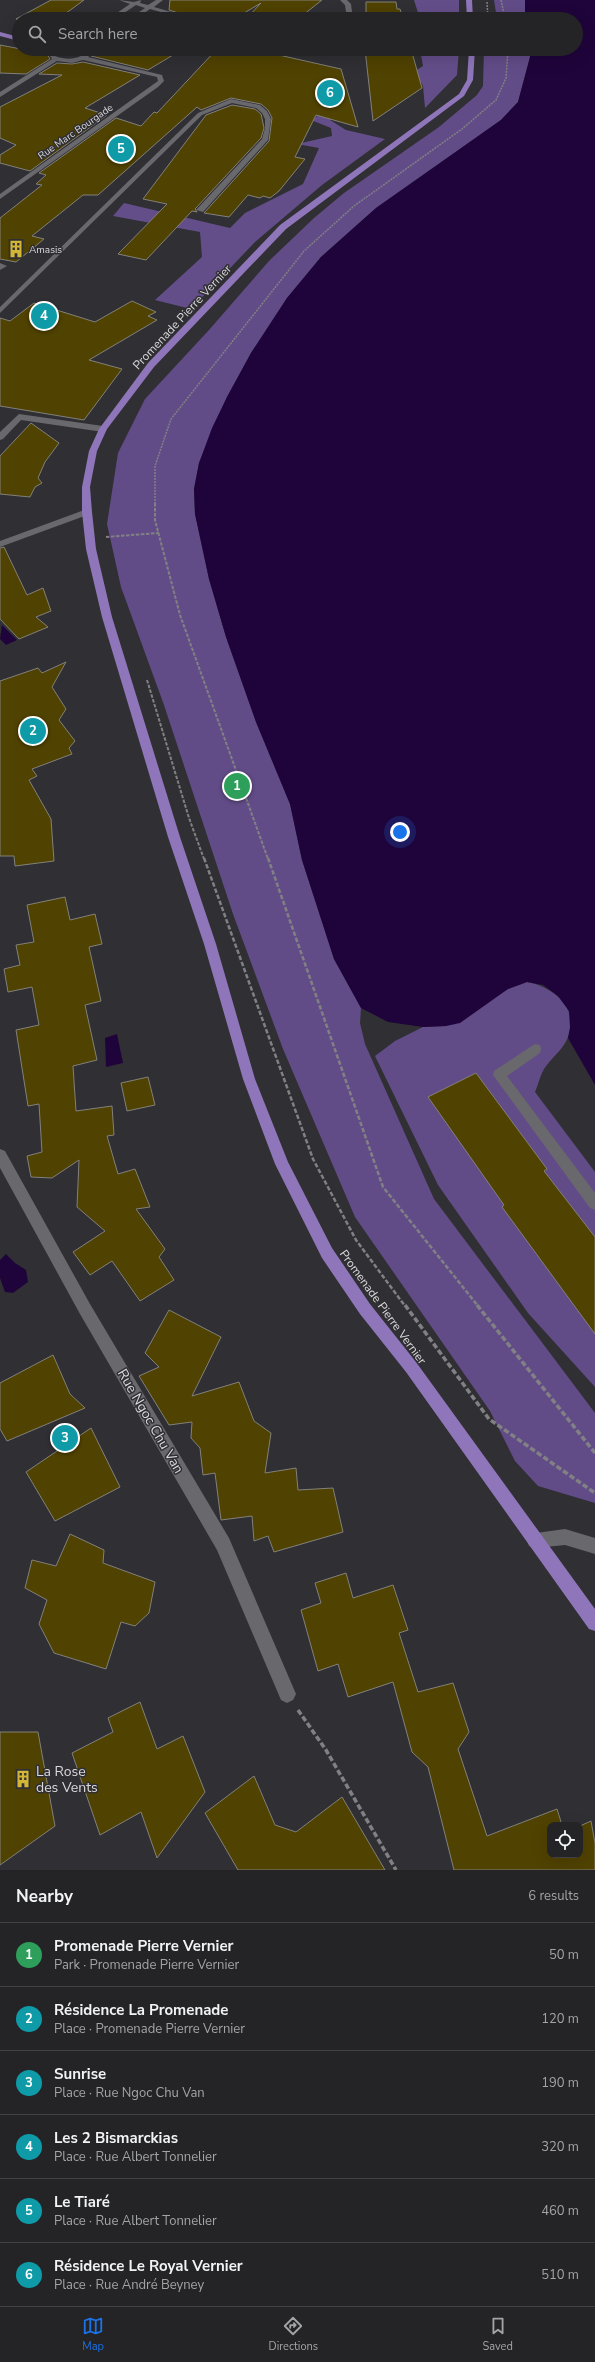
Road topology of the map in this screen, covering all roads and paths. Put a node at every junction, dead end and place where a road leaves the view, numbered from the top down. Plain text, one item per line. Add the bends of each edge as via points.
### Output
1 (122, 0) edge
2 (160, 0) edge
3 (343, 0) edge
4 (469, 0) edge
5 (487, 0) edge
6 (501, 0) edge
7 (137, 2) edge
8 (149, 7) junction
9 (122, 12) edge
10 (142, 12) edge
11 (167, 12) edge
12 (349, 12) edge
13 (470, 12) edge
14 (488, 12) edge
15 (504, 12) edge
16 (0, 34) edge
17 (12, 37) edge
18 (53, 56) edge
19 (86, 56) edge
20 (472, 56) edge
21 (508, 56) edge
22 (83, 58) junction
23 (56, 59) junction
24 (0, 95) edge
25 (0, 197) edge
26 (200, 210) dead end
27 (0, 265) edge
28 (0, 268) edge
29 (0, 311) edge
30 (103, 429) junction
31 (0, 437) edge
32 (87, 512) junction
33 (159, 534) junction
34 (102, 538) dead end
35 (0, 544) edge
36 (144, 673) dead end
37 (534, 1049) dead end
38 (0, 1155) edge
39 (595, 1204) edge
40 (595, 1453) edge
41 (595, 1493) edge
42 (535, 1540) junction
43 (595, 1546) edge
44 (595, 1624) edge
45 (287, 1694) joint
46 (396, 1870) edge

1 - 7 street
2 - 8 street
3 - 12 street via 348,4
4 - 13 main road
5 - 14 path
6 - 15 path
7 - 8 street
7 - 9 street
8 - 10 street
8 - 11 street
16 - 17 main road
18 - 23 street
19 - 22 street
20 - 30 main road, Promenade Pierre Vernier via 470,80 462,95 283,227 151,365
21 - 33 path via 506,78 496,100 462,128 354,206 304,251 171,419 155,466 155,520
22 - 23 street via 70,61
22 - 25 street, Rue Marc Bourgade via 160,76 161,81
23 - 24 street
26 - 29 street via 265,140 268,123 265,112 258,106 231,101 200,114
27 - 28 street via 3,266
30 - 31 street via 19,417
30 - 32 main road, Promenade Pierre Vernier via 93,451 86,487
32 - 35 street
32 - 42 main road, Promenade Pierre Vernier via 91,549 107,617 210,944 249,1078 282,1164 327,1253 365,1309 411,1367
33 - 34 path
33 - 40 path via 180,615 326,1019 383,1187
36 - 41 path via 189,818 280,1072 313,1160 338,1208 356,1240 489,1419
37 - 39 street via 499,1075
38 - 45 street, Rue Ngoc Chu Van via 85,1309 224,1544
42 - 43 street via 565,1537
42 - 44 main road, Promenade Pierre Vernier
45 - 46 path via 326,1750

